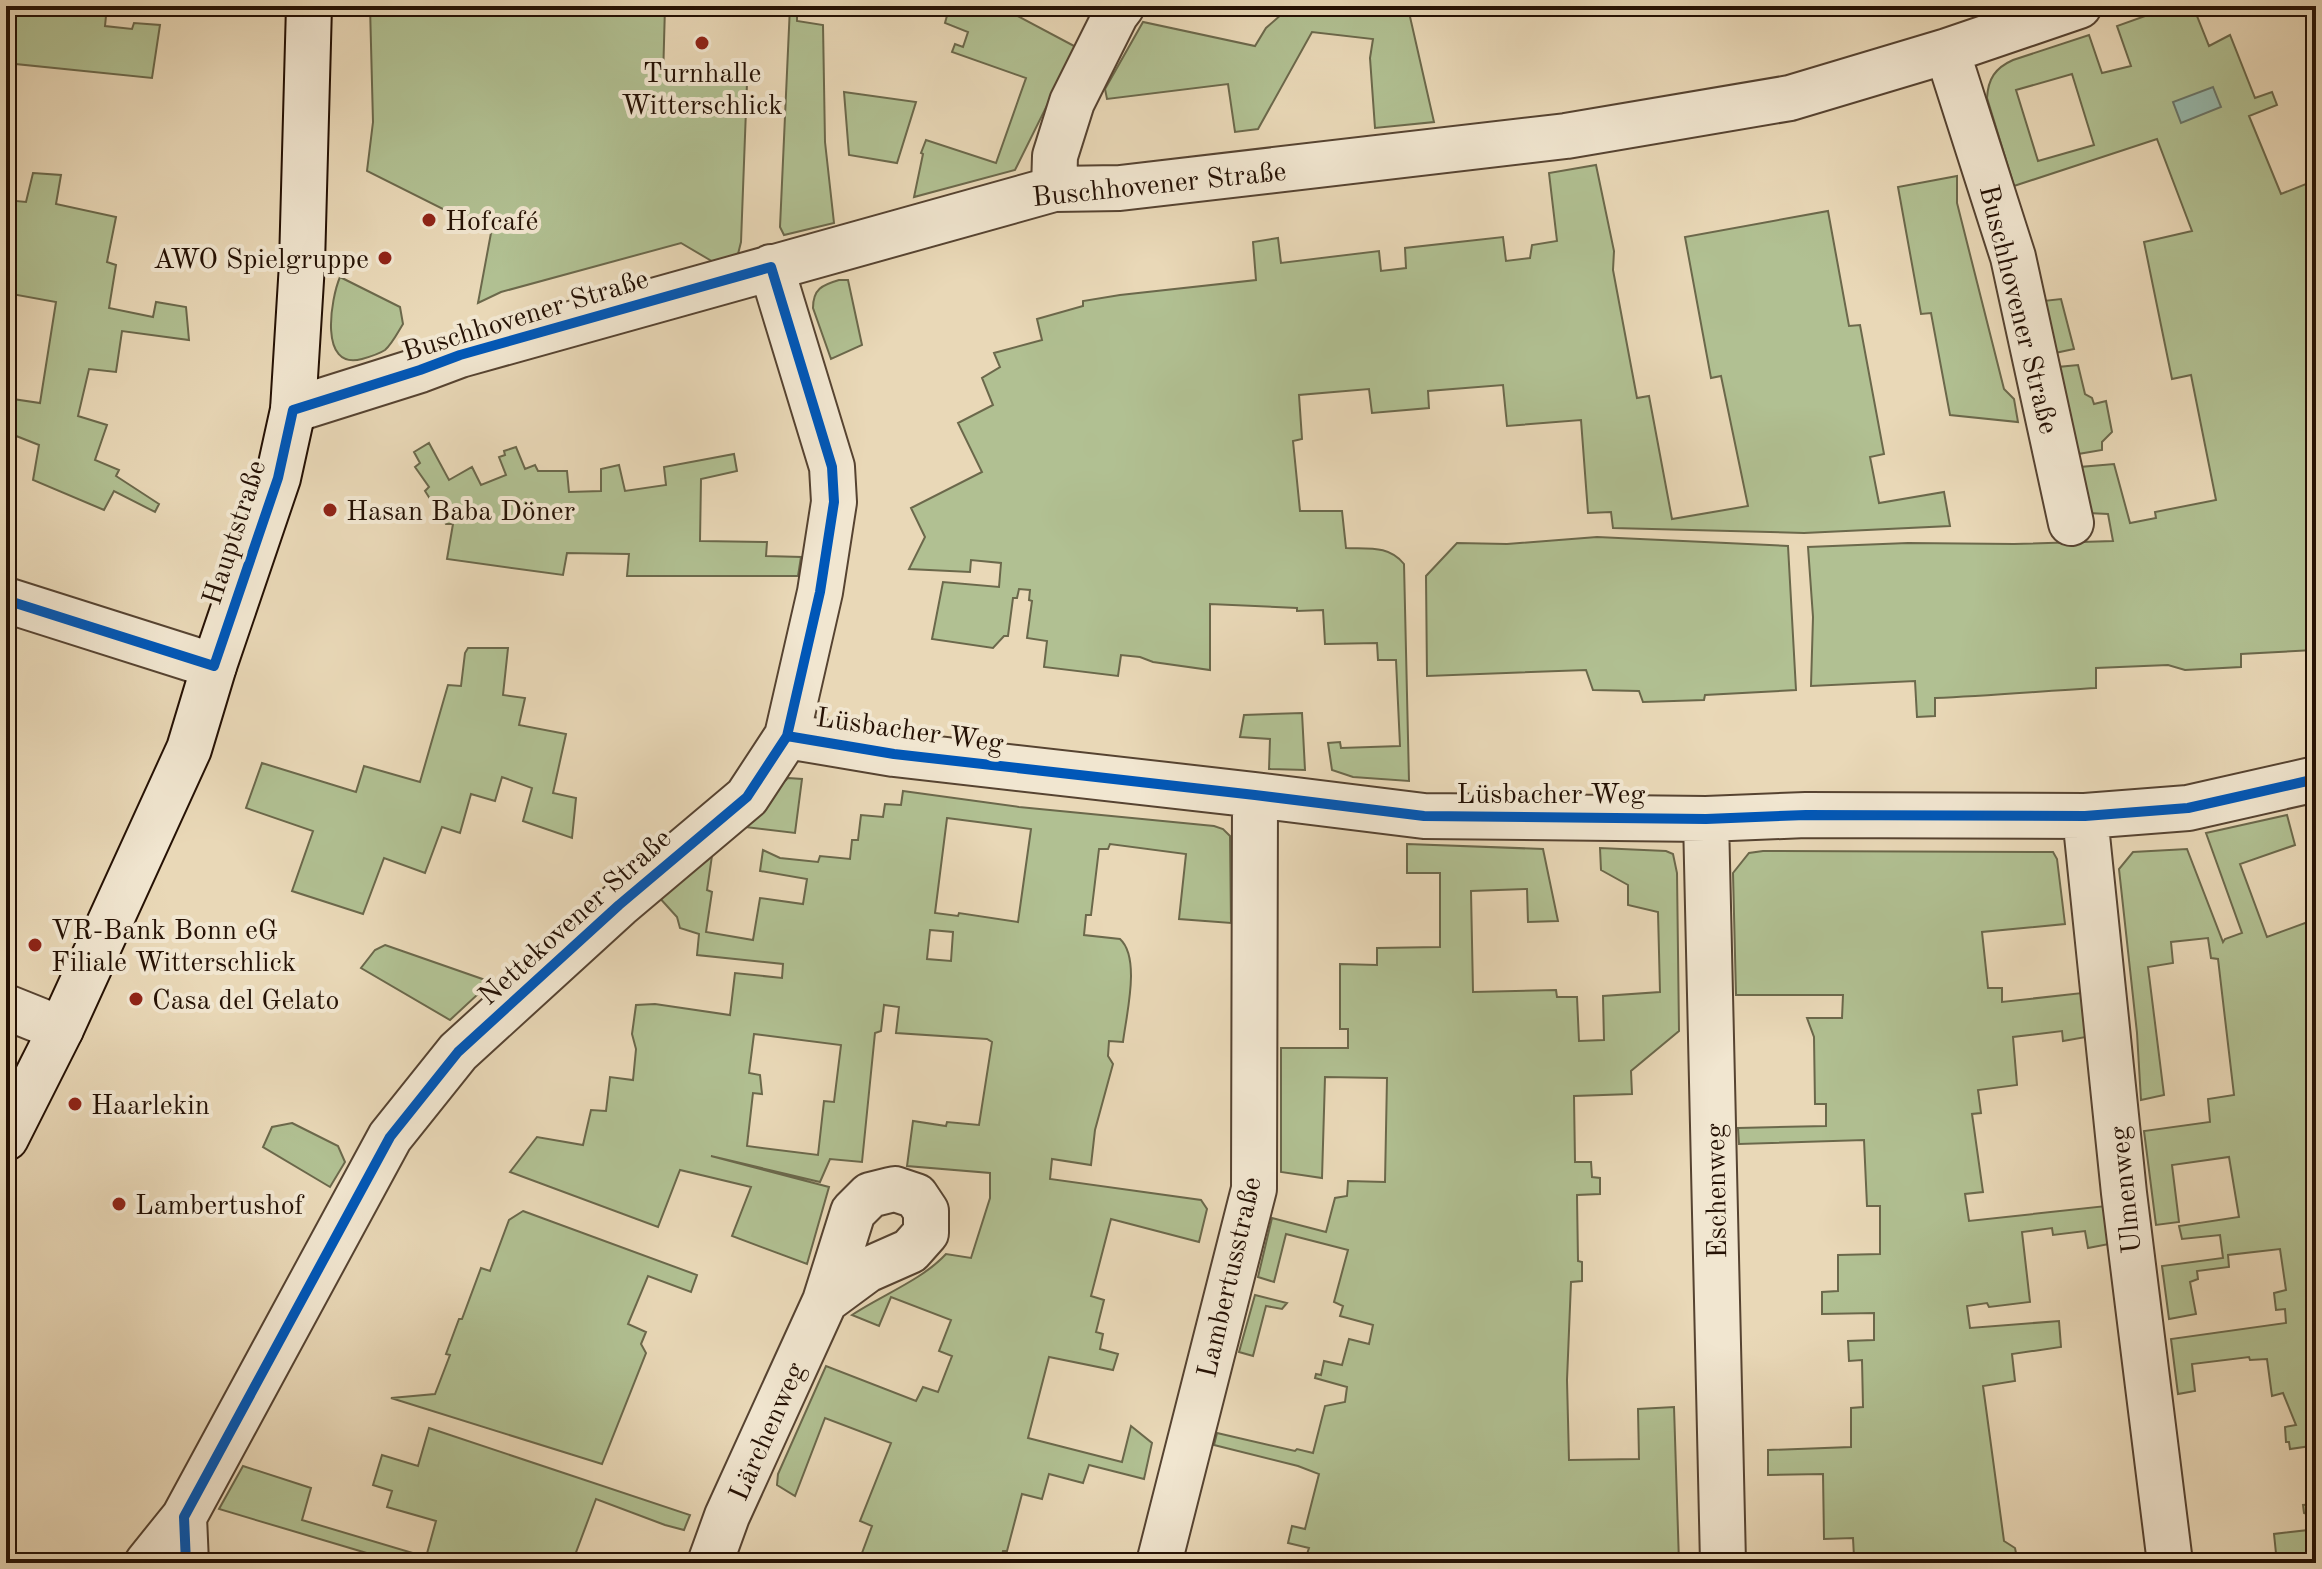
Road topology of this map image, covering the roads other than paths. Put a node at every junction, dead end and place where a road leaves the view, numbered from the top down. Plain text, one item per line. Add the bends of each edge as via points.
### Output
1 (309, 6) edge
2 (1122, 6) edge
3 (2079, 6) edge
4 (1947, 51) junction
5 (1054, 189) junction
6 (771, 267) junction
7 (293, 410) junction
8 (2071, 523) dead end
9 (6, 600) edge
10 (214, 666) junction
11 (787, 736) junction
12 (2316, 779) edge
13 (1255, 795) junction
14 (2085, 816) junction
15 (1706, 819) junction
16 (6, 1007) edge
17 (61, 1029) junction
18 (6, 1138) edge
19 (825, 1301) dead end
20 (184, 1517) junction
21 (147, 1563) edge
22 (186, 1563) edge
23 (710, 1563) edge
24 (1159, 1563) edge
25 (1723, 1563) edge
26 (2170, 1563) edge

1 - 7 street, Hauptstraße
2 - 5 street via 1072,102 1055,156
3 - 4 street, Buschhovener Straße
4 - 5 street, Buschhovener Straße via 1790,98 1566,136 1120,188
4 - 8 street, Buschhovener Straße via 2013,257
5 - 6 street, Buschhovener Straße
6 - 7 street, Buschhovener Straße via 460,355
6 - 11 street, Nettekovener Straße via 832,467 834,502
7 - 10 street, Hauptstraße via 278,478
9 - 10 street
10 - 17 street, Hauptstraße via 189,749
11 - 13 street, Lüsbacher Weg via 894,754
11 - 20 street, Nettekovener Straße via 747,797 458,1052 390,1137
12 - 14 street, Lüsbacher Weg via 2188,808
13 - 15 street, Lüsbacher Weg via 1424,816
13 - 24 street, Lambertusstraße via 1254,1189
14 - 15 street, Lüsbacher Weg
14 - 26 street, Ulmenweg
15 - 25 street, Eschenweg
16 - 17 street
17 - 18 street, Hauptstraße
19 - 23 street, Lärchenweg
20 - 21 street, Nettekovener Straße
20 - 22 street

